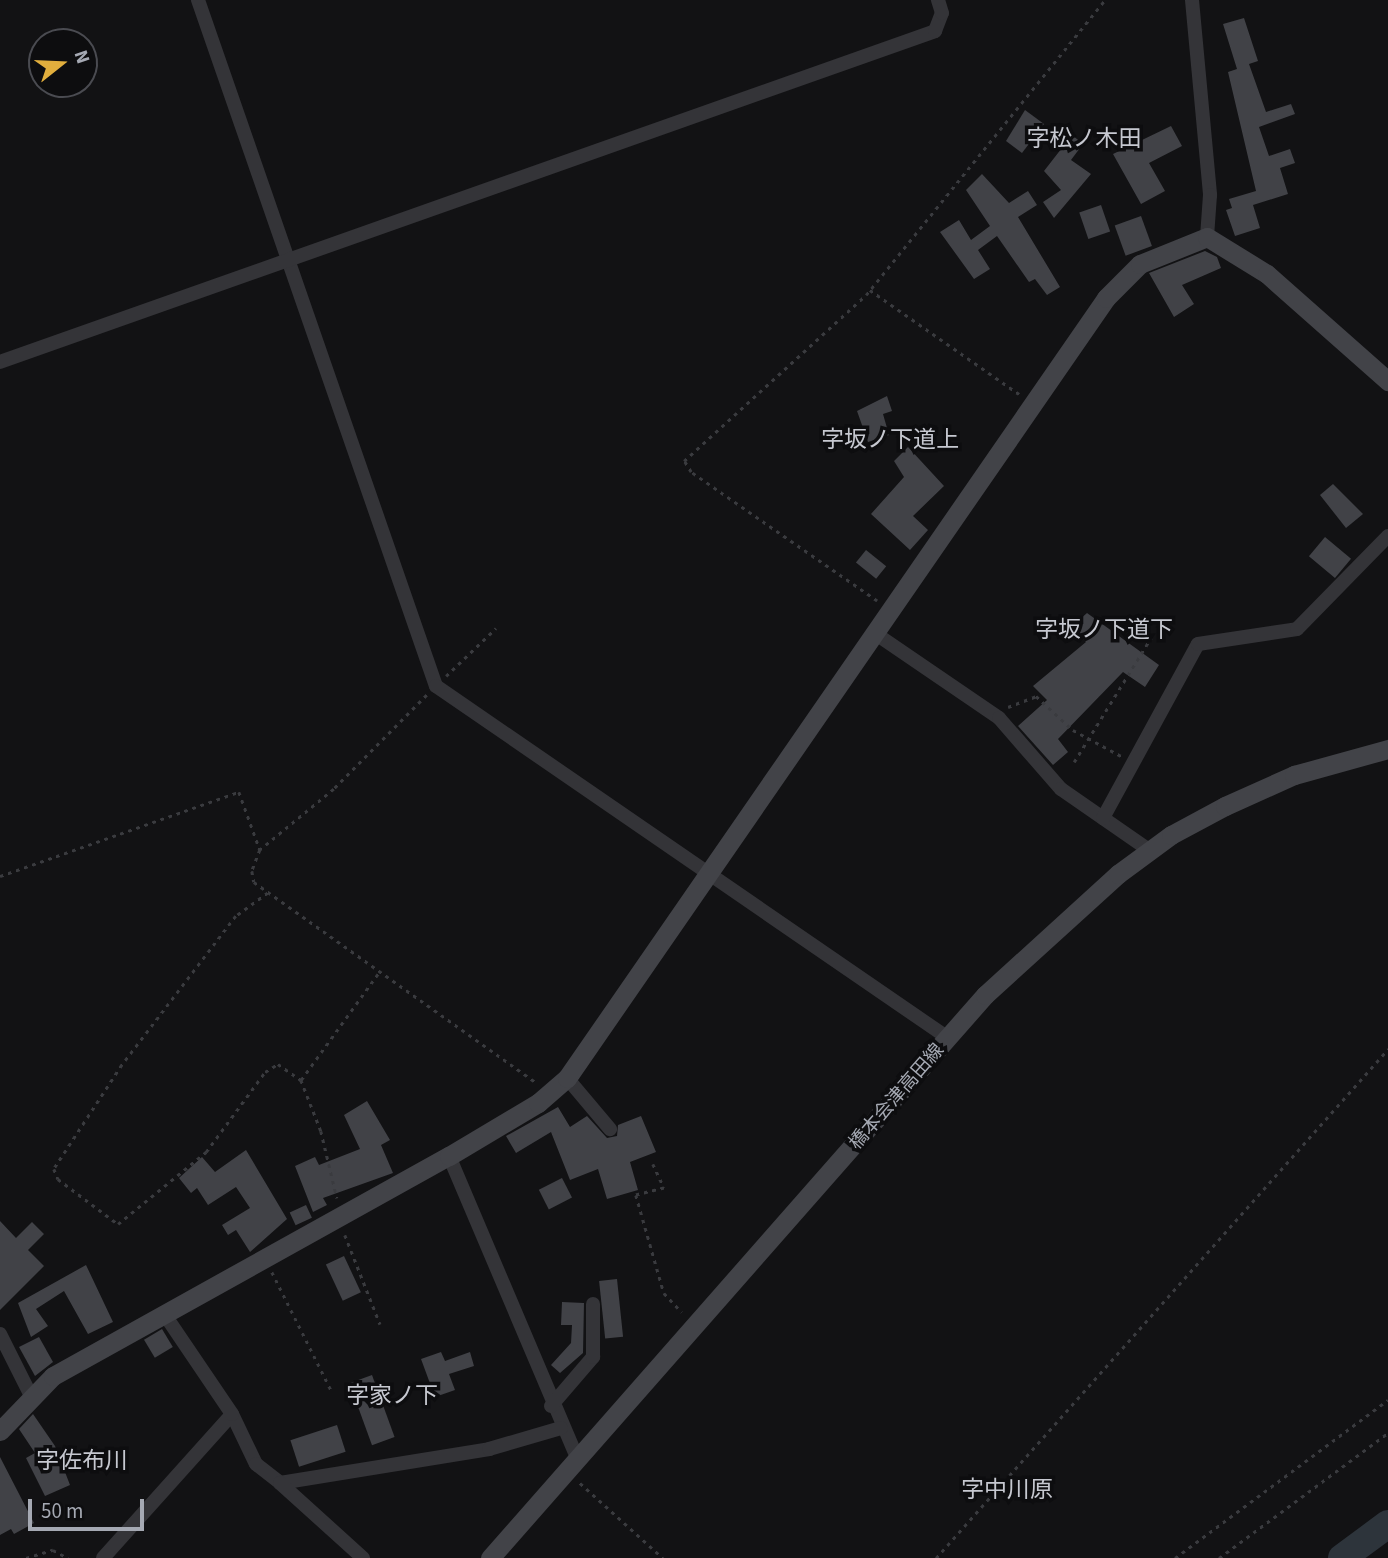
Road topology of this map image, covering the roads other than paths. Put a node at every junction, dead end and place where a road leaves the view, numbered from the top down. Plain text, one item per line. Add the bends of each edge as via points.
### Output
1 (198, 0) edge
2 (937, 0) edge
3 (1192, 0) edge
4 (1207, 237) junction
5 (289, 260) junction
6 (0, 362) edge
7 (1388, 381) edge
8 (1388, 537) edge
9 (876, 634) junction
10 (1388, 749) edge
11 (1103, 818) junction
12 (1149, 850) junction
13 (708, 877) junction
14 (948, 1038) junction
15 (567, 1077) junction
16 (610, 1129) dead end
17 (449, 1156) junction
18 (593, 1304) dead end
19 (165, 1315) junction
20 (0, 1334) edge
21 (31, 1396) junction
22 (551, 1406) junction
23 (232, 1414) junction
24 (561, 1428) junction
25 (0, 1431) edge
26 (572, 1466) junction
27 (280, 1483) junction
28 (103, 1558) edge
29 (363, 1558) edge
30 (491, 1558) edge

1 - 5 street
2 - 5 street via 942,13 935,31
3 - 4 street via 1210,195
4 - 7 street via 1267,274
4 - 9 street via 1164,251 1122,279
5 - 6 street
5 - 13 street via 436,686
8 - 11 street via 1297,629 1198,644
9 - 11 street via 995,715 1061,789
9 - 13 street
10 - 12 street, 橋本会津高田線 via 1294,775 1225,806
11 - 12 street
12 - 14 street, 橋本会津高田線 via 985,995
13 - 14 street
13 - 15 street
14 - 26 street, 橋本会津高田線
15 - 16 street
15 - 17 street via 551,1093
17 - 19 street
17 - 22 street
18 - 22 street via 593,1357
19 - 21 street via 53,1376
19 - 23 street
20 - 21 street
21 - 25 street
22 - 24 street
23 - 27 street via 256,1464
23 - 28 street
24 - 26 street
24 - 27 street via 489,1448
26 - 30 street, 橋本会津高田線
27 - 29 street

